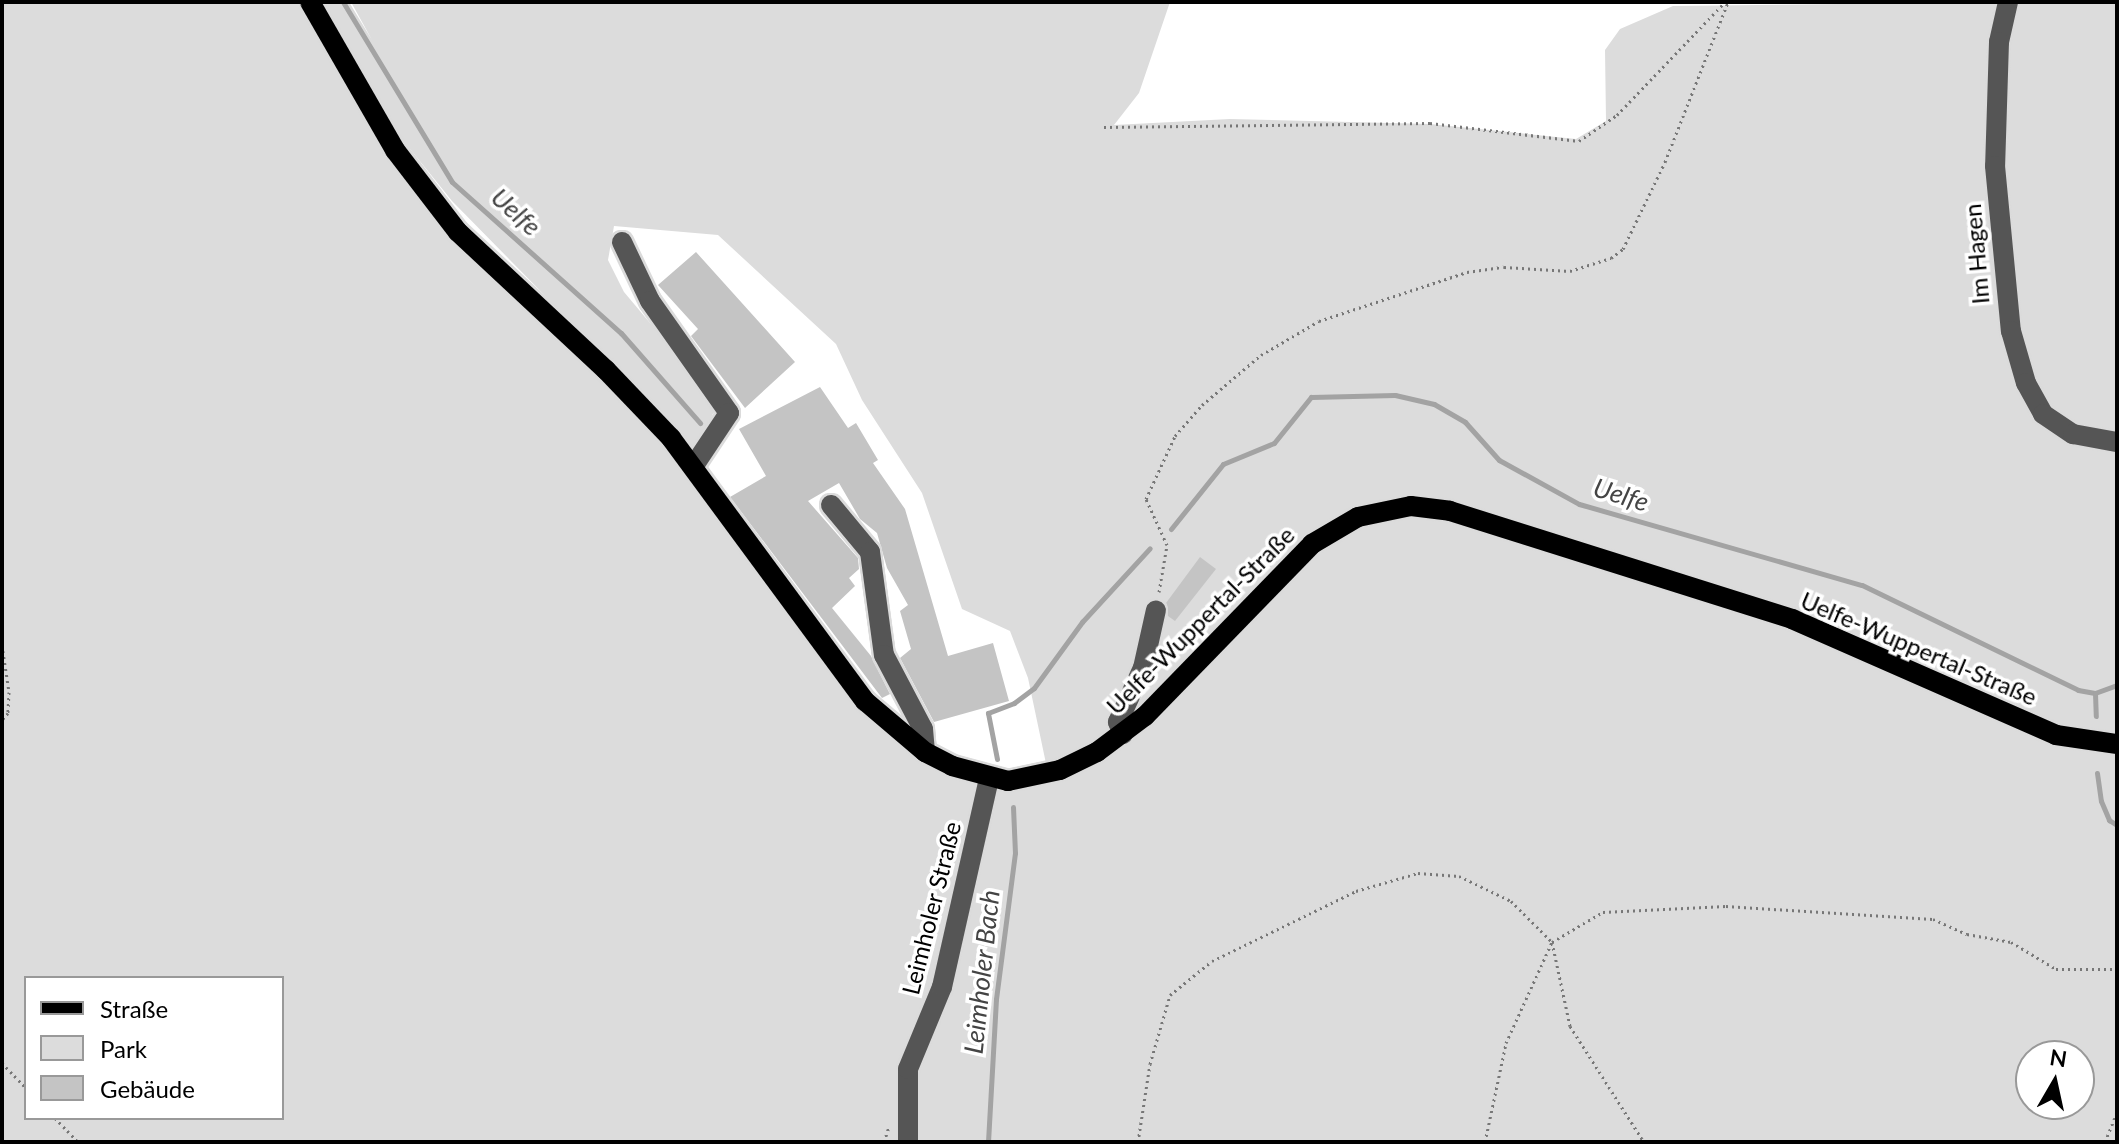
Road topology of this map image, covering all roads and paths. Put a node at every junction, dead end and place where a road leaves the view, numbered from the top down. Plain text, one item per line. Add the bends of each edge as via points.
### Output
1 (310, 2) edge
2 (1726, 2) edge
3 (2008, 2) edge
4 (1104, 127) dead end
5 (622, 242) dead end
6 (2117, 442) edge
7 (693, 467) junction
8 (831, 505) dead end
9 (1156, 610) joint
10 (2, 645) edge
11 (2, 720) edge
12 (1123, 734) junction
13 (2117, 744) edge
14 (925, 752) junction
15 (989, 779) junction
16 (1552, 942) junction
17 (2117, 969) edge
18 (2, 1063) edge
19 (24, 1086) edge
20 (2117, 1112) edge
21 (57, 1120) edge
22 (78, 1142) edge
23 (908, 1142) edge
24 (1138, 1142) edge
25 (1485, 1142) edge
26 (1644, 1142) edge
27 (2105, 1142) edge

1 - 7 main road, Uelfe-Wuppertal-Straße via 395,150 458,232 615,379
2 - 4 path via 1636,97 1579,141 1430,123
2 - 9 path via 1665,162 1623,249 1570,271 1504,267 1467,272 1293,332 1202,405 1175,436 1146,499 1167,545
3 - 6 street, Im Hagen via 1999,42 1995,166 2011,331 2026,383 2043,414 2073,434
5 - 7 street via 650,301 729,413
7 - 14 main road, Uelfe-Wuppertal-Straße via 865,701
8 - 14 street via 870,552 884,655 923,729
9 - 12 street via 1146,659 1118,722
10 - 11 path via 8,713
12 - 13 main road, Uelfe-Wuppertal-Straße via 1312,544 1358,517 1411,506 1450,511 1792,619 2056,735
12 - 15 main road, Uelfe-Wuppertal-Straße via 1060,770 1022,780
14 - 15 main road, Uelfe-Wuppertal-Straße
15 - 23 street, Leimholer Straße via 942,987 908,1069
16 - 17 path via 1603,912 1726,906 1933,919 1967,934 2011,942 2056,969
16 - 24 path via 1511,901 1459,876 1418,873 1356,891 1212,961 1170,995 1150,1064
16 - 25 path via 1506,1043
16 - 26 path via 1570,1026
18 - 19 path
20 - 27 path
21 - 22 path

